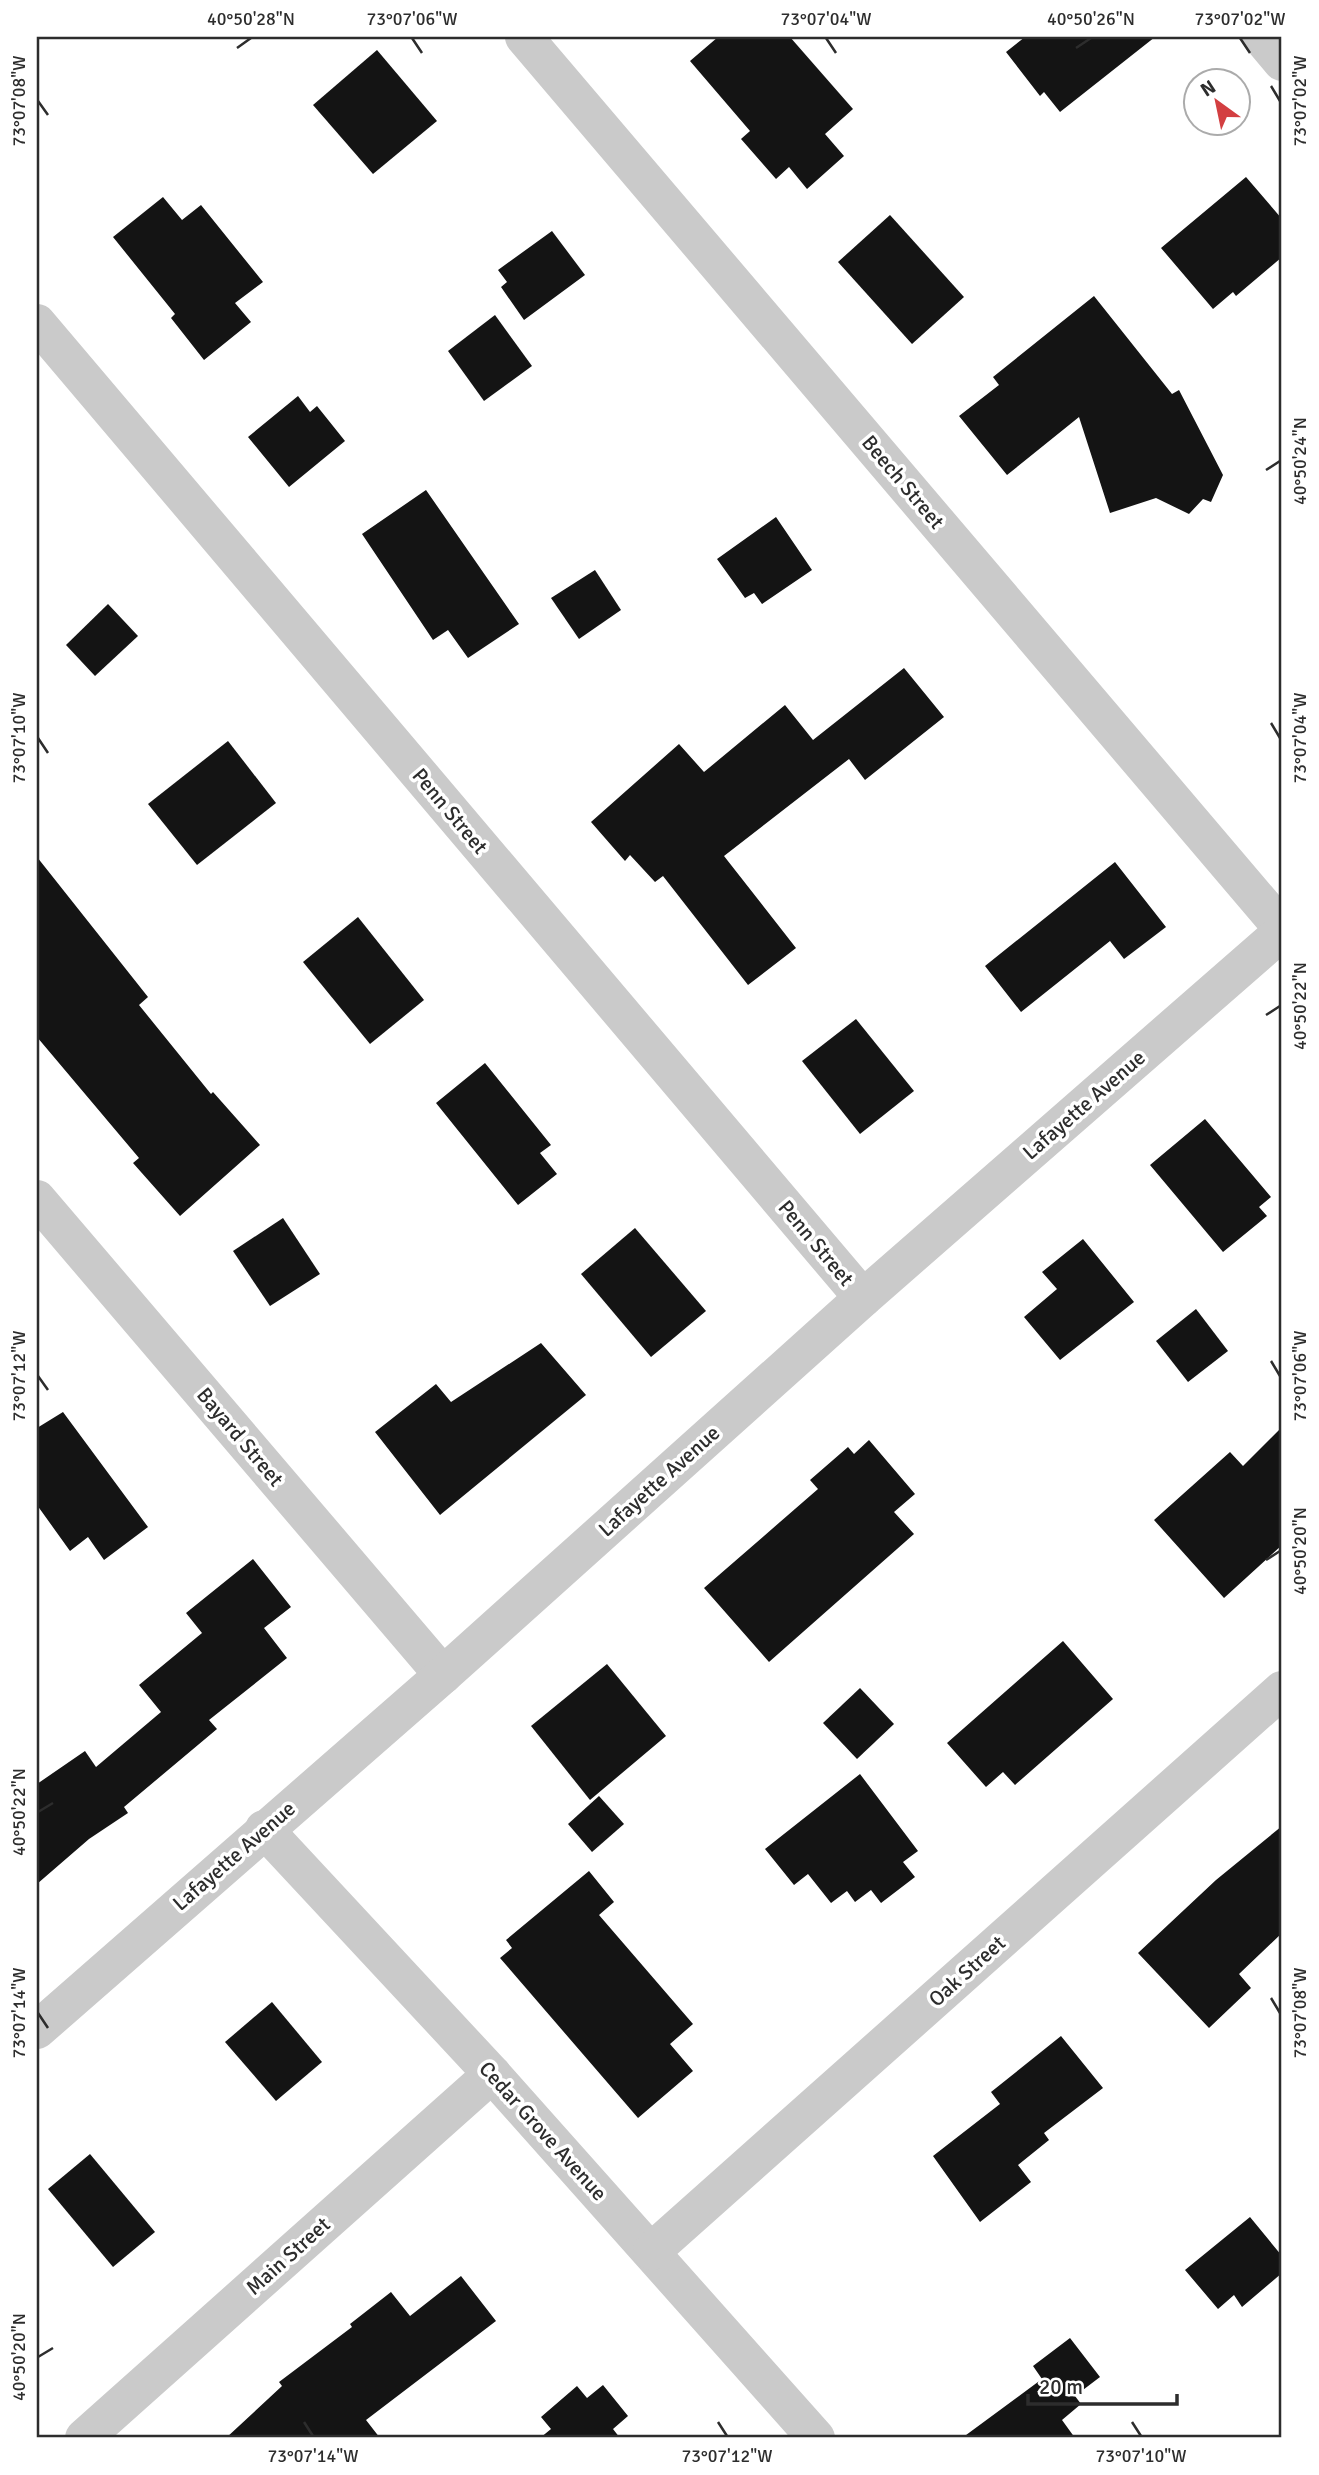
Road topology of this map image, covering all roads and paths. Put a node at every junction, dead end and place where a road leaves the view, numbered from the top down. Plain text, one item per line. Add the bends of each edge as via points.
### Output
1 (524, 37) edge
2 (1261, 37) edge
3 (1282, 62) edge
4 (37, 323) edge
5 (1282, 930) edge
6 (37, 1199) edge
7 (863, 1298) junction
8 (443, 1675) junction
9 (1282, 1690) edge
10 (264, 1829) junction
11 (37, 2031) edge
12 (492, 2074) junction
13 (652, 2251) junction
14 (84, 2438) edge
15 (816, 2438) edge

1 - 5 street, Beech Street
2 - 3 street
4 - 7 street, Penn Street
5 - 7 street, Lafayette Avenue
6 - 8 street, Bayard Street
7 - 8 street, Lafayette Avenue
8 - 10 street, Lafayette Avenue
9 - 13 street, Oak Street
10 - 11 street, Lafayette Avenue
10 - 12 street, Cedar Grove Avenue
12 - 13 street, Cedar Grove Avenue
12 - 14 street, Main Street
13 - 15 street, Cedar Grove Avenue

